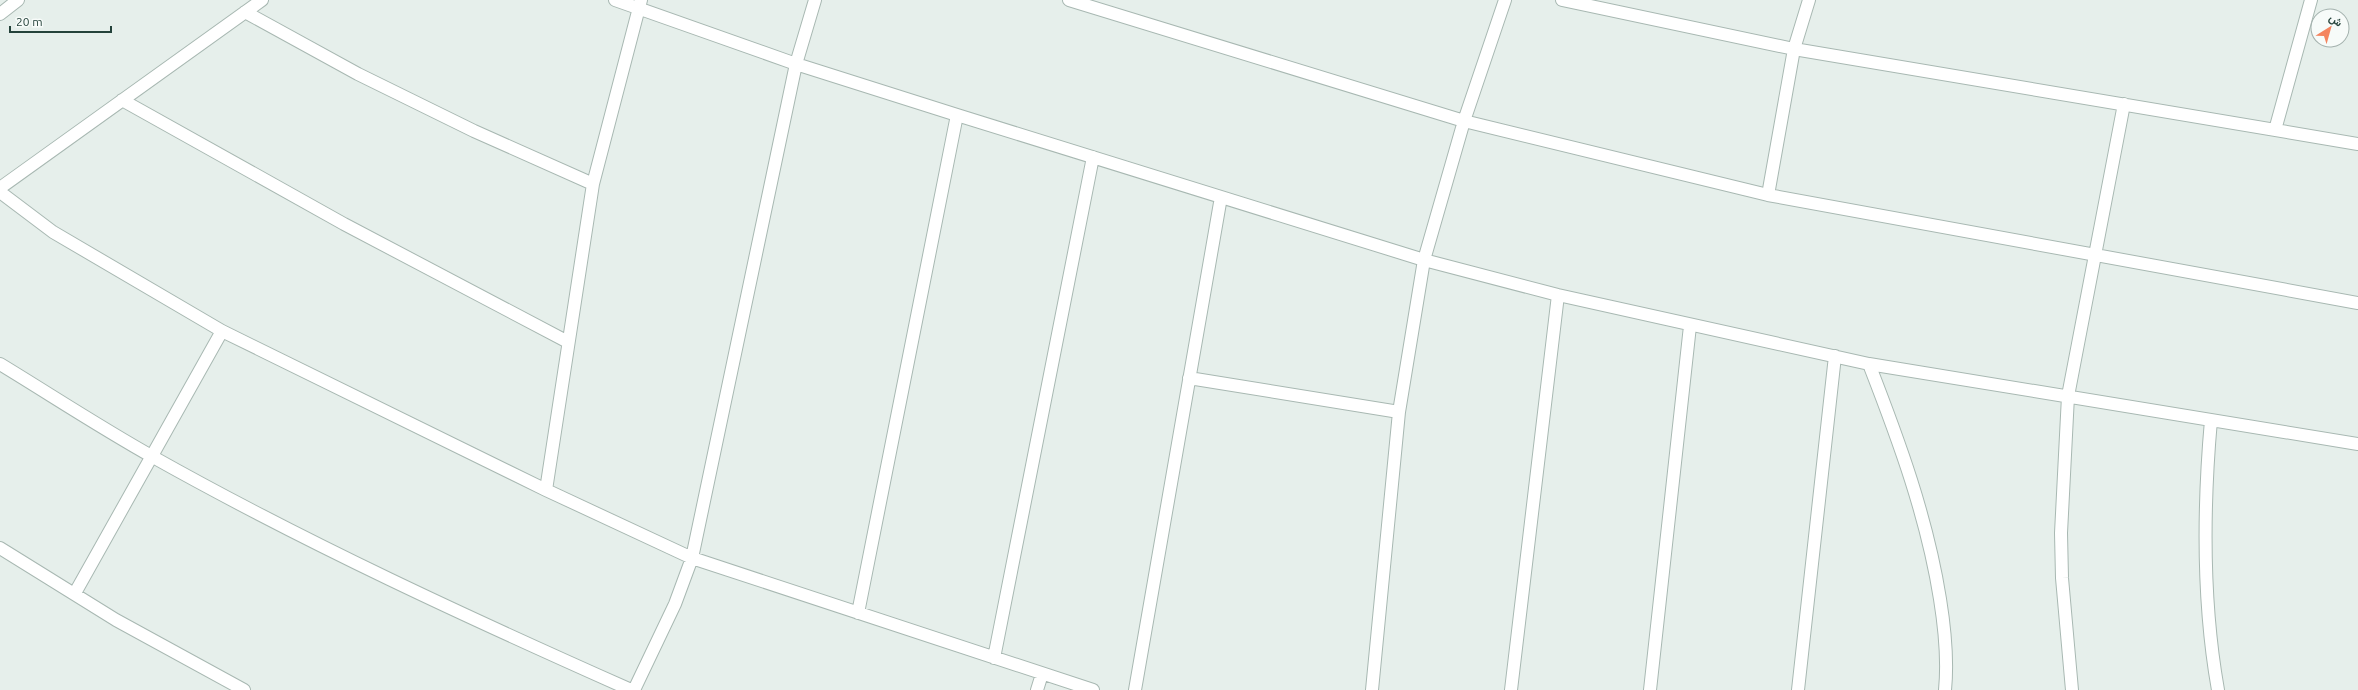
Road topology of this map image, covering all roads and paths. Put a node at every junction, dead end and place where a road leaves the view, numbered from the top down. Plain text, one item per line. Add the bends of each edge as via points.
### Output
1 (18, 0) edge
2 (262, 0) edge
3 (615, 0) edge
4 (815, 0) edge
5 (1069, 0) edge
6 (1505, 0) edge
7 (1562, 0) edge
8 (1809, 0) edge
9 (2312, 0) edge
10 (639, 4) edge
11 (245, 12) junction
12 (0, 14) edge
13 (1794, 49) junction
14 (796, 64) junction
15 (122, 100) junction
16 (2124, 104) junction
17 (957, 115) junction
18 (1464, 121) junction
19 (2275, 130) junction
20 (2358, 144) edge
21 (1093, 157) junction
22 (593, 184) junction
23 (0, 188) edge
24 (0, 192) edge
25 (1768, 194) junction
26 (1222, 197) junction
27 (2095, 256) junction
28 (1424, 260) junction
29 (1558, 295) junction
30 (2358, 303) edge
31 (1690, 326) junction
32 (222, 331) junction
33 (568, 342) junction
34 (1835, 356) junction
35 (0, 364) edge
36 (1869, 364) junction
37 (1189, 378) junction
38 (2068, 396) junction
39 (1399, 412) junction
40 (2211, 420) junction
41 (2358, 444) edge
42 (152, 456) junction
43 (546, 490) junction
44 (0, 548) edge
45 (692, 558) junction
46 (75, 593) junction
47 (858, 613) junction
48 (994, 658) junction
49 (1042, 674) junction
50 (244, 690) edge
51 (633, 690) edge
52 (1038, 690) edge
53 (1093, 690) edge
54 (1135, 690) edge
55 (1372, 690) edge
56 (1511, 690) edge
57 (1650, 690) edge
58 (1798, 690) edge
59 (1945, 690) edge
60 (2072, 690) edge
61 (2218, 690) edge

1 - 12 street
2 - 11 street
3 - 10 street
4 - 14 street
5 - 18 street
6 - 18 street
7 - 13 street
8 - 13 street
9 - 19 street
10 - 14 street
10 - 22 street
11 - 15 street
11 - 22 street via 372,81 474,131
13 - 16 street
13 - 25 street
14 - 17 street
14 - 45 street
15 - 23 street
15 - 33 street via 344,224
16 - 19 street
16 - 27 street
17 - 21 street
17 - 47 street
18 - 25 street
18 - 28 street
19 - 20 street
21 - 26 street
21 - 48 street
22 - 33 street
24 - 32 street via 53,232
25 - 27 street
26 - 28 street
26 - 37 street
27 - 30 street
27 - 38 street
28 - 29 street
28 - 39 street
29 - 31 street
29 - 56 street
31 - 34 street
31 - 57 street
32 - 42 street
32 - 43 street
33 - 43 street
34 - 36 street
34 - 58 street
35 - 42 street
36 - 38 street
36 - 59 street via 1900,444 1927,536 1945,630
37 - 39 street
37 - 54 street
38 - 40 street
38 - 60 street via 2061,548
39 - 55 street
40 - 41 street
40 - 61 street via 2205,562 2209,627
42 - 46 street
42 - 51 street via 270,520 390,580 511,637
43 - 45 street
44 - 46 street
45 - 47 street
45 - 51 street via 676,604
46 - 50 street via 116,620
47 - 48 street
48 - 49 street
49 - 52 street
49 - 53 street

